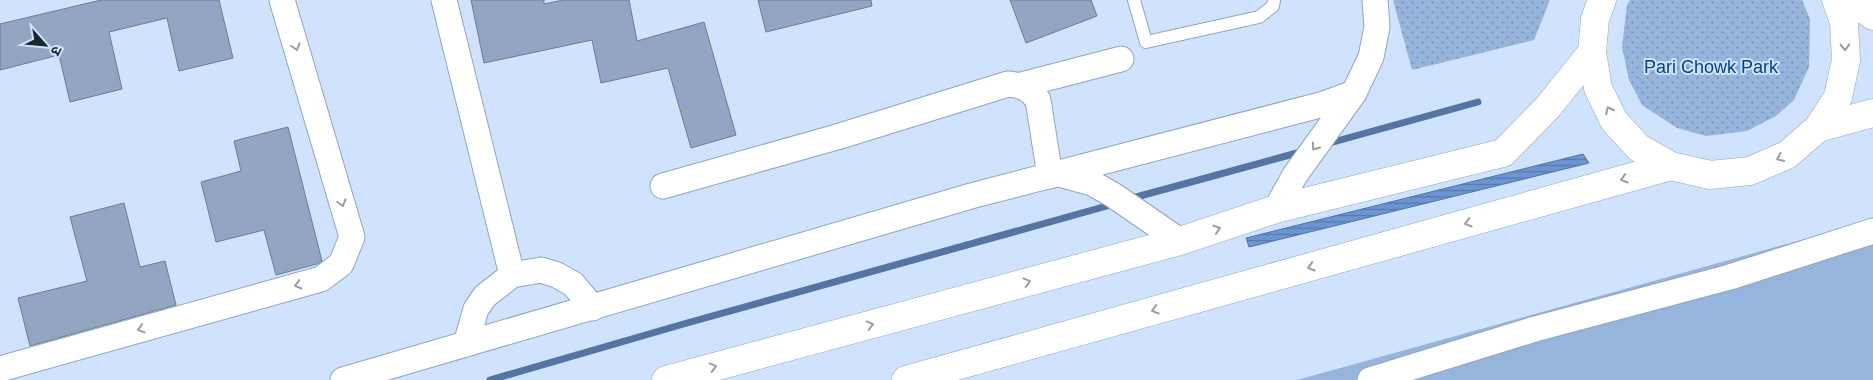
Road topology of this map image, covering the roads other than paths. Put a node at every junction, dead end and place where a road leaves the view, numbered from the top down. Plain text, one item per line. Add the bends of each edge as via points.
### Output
1 (282, 0) edge
2 (444, 0) edge
3 (1134, 0) edge
4 (1274, 0) edge
5 (1374, 0) edge
6 (1602, 0) edge
7 (1836, 0) edge
8 (1850, 0) edge
9 (1873, 16) edge
10 (1592, 52) junction
11 (1121, 59) dead end
12 (1021, 85) junction
13 (1354, 92) junction
14 (1873, 113) edge
15 (1818, 128) junction
16 (1671, 166) junction
17 (1054, 175) junction
18 (663, 186) dead end
19 (1276, 210) junction
20 (1873, 231) edge
21 (1180, 241) junction
22 (512, 275) junction
23 (594, 308) junction
24 (466, 344) junction
25 (3, 372) edge
26 (343, 380) edge
27 (666, 380) edge
28 (906, 380) edge
29 (1370, 380) edge

1 -> 25 street via 352,237 341,264 321,279
2 - 22 street
3 - 4 lane via 1146,42 1259,17 1273,6
5 - 13 street via 1377,28 1371,57
6 - 10 main road via 1595,18
7 -> 15 main road via 1844,22 1846,60 1838,97
8 - 9 main road
16 -> 10 main road via 1639,148 1614,121 1598,88
10 - 19 main road via 1548,107 1503,153
11 - 12 street
12 - 17 street via 1038,100
12 - 18 street via 1008,84
13 - 17 street via 1324,104
13 -> 19 street via 1295,175
14 - 15 main road
15 -> 16 main road via 1787,155 1750,171 1710,175
16 -> 28 main road
17 - 21 street via 1092,183
17 - 23 street via 971,196
21 -> 19 main road
20 - 29 street via 1730,277 1535,330
27 -> 21 main road
22 - 23 street via 541,270 557,276 573,284
22 - 24 street via 485,296 476,309
23 - 24 street
24 - 26 street

